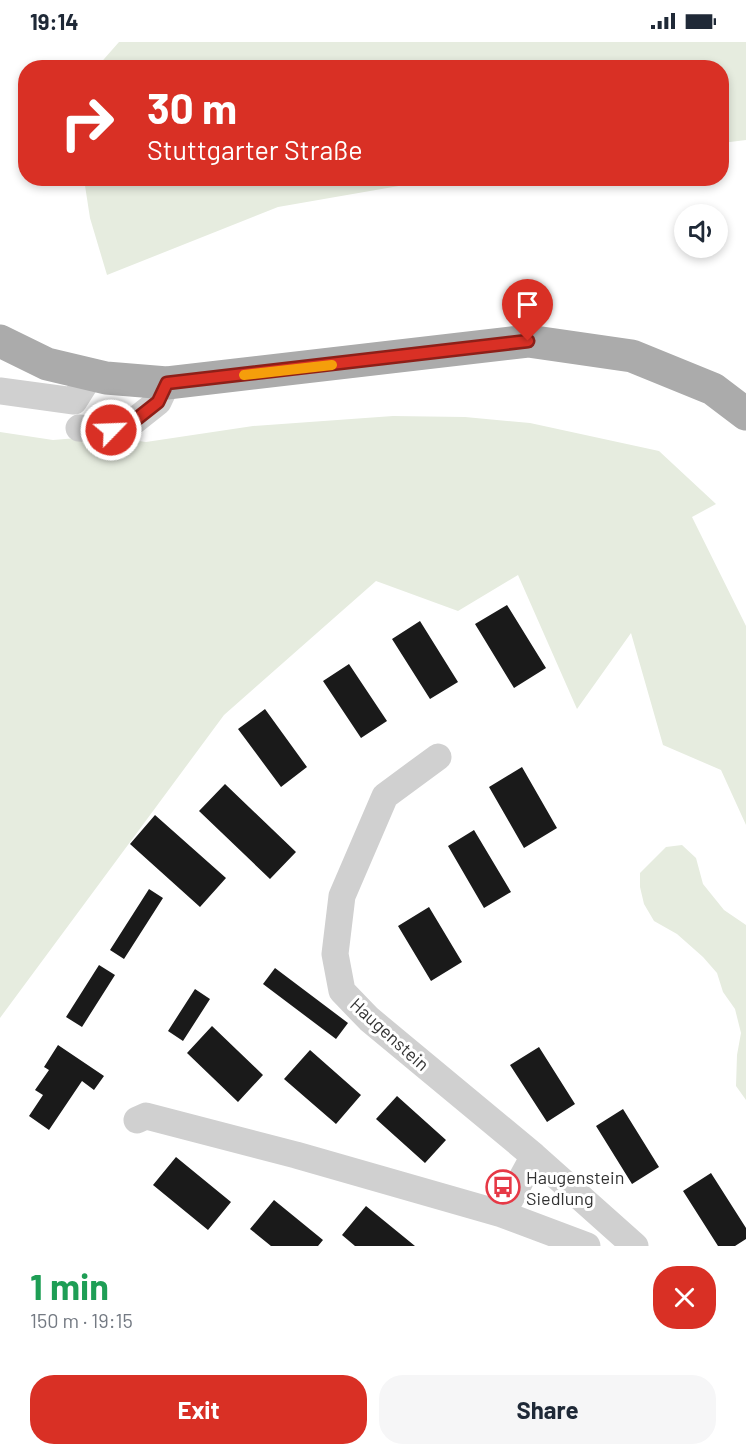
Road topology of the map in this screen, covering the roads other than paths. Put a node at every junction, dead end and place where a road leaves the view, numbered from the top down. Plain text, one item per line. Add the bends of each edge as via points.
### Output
1 (0, 341) edge
2 (91, 374) junction
3 (167, 383) junction
4 (0, 391) edge
5 (746, 414) edge
6 (79, 428) dead end
7 (438, 757) dead end
8 (136, 1120) dead end
9 (534, 1156) junction
10 (502, 1214) junction
11 (587, 1246) edge
12 (635, 1246) edge

1 - 2 main road via 47,364
2 - 3 main road
2 - 4 street via 74,401
3 - 5 main road via 528,341 632,356 713,389
3 - 6 street via 158,402 134,421 111,430
7 - 9 street, Haugenstein via 385,795 342,896 335,954 342,991 369,1019
8 - 10 street via 146,1116 203,1130
9 - 10 street
9 - 12 street, Haugenstein
10 - 11 street

